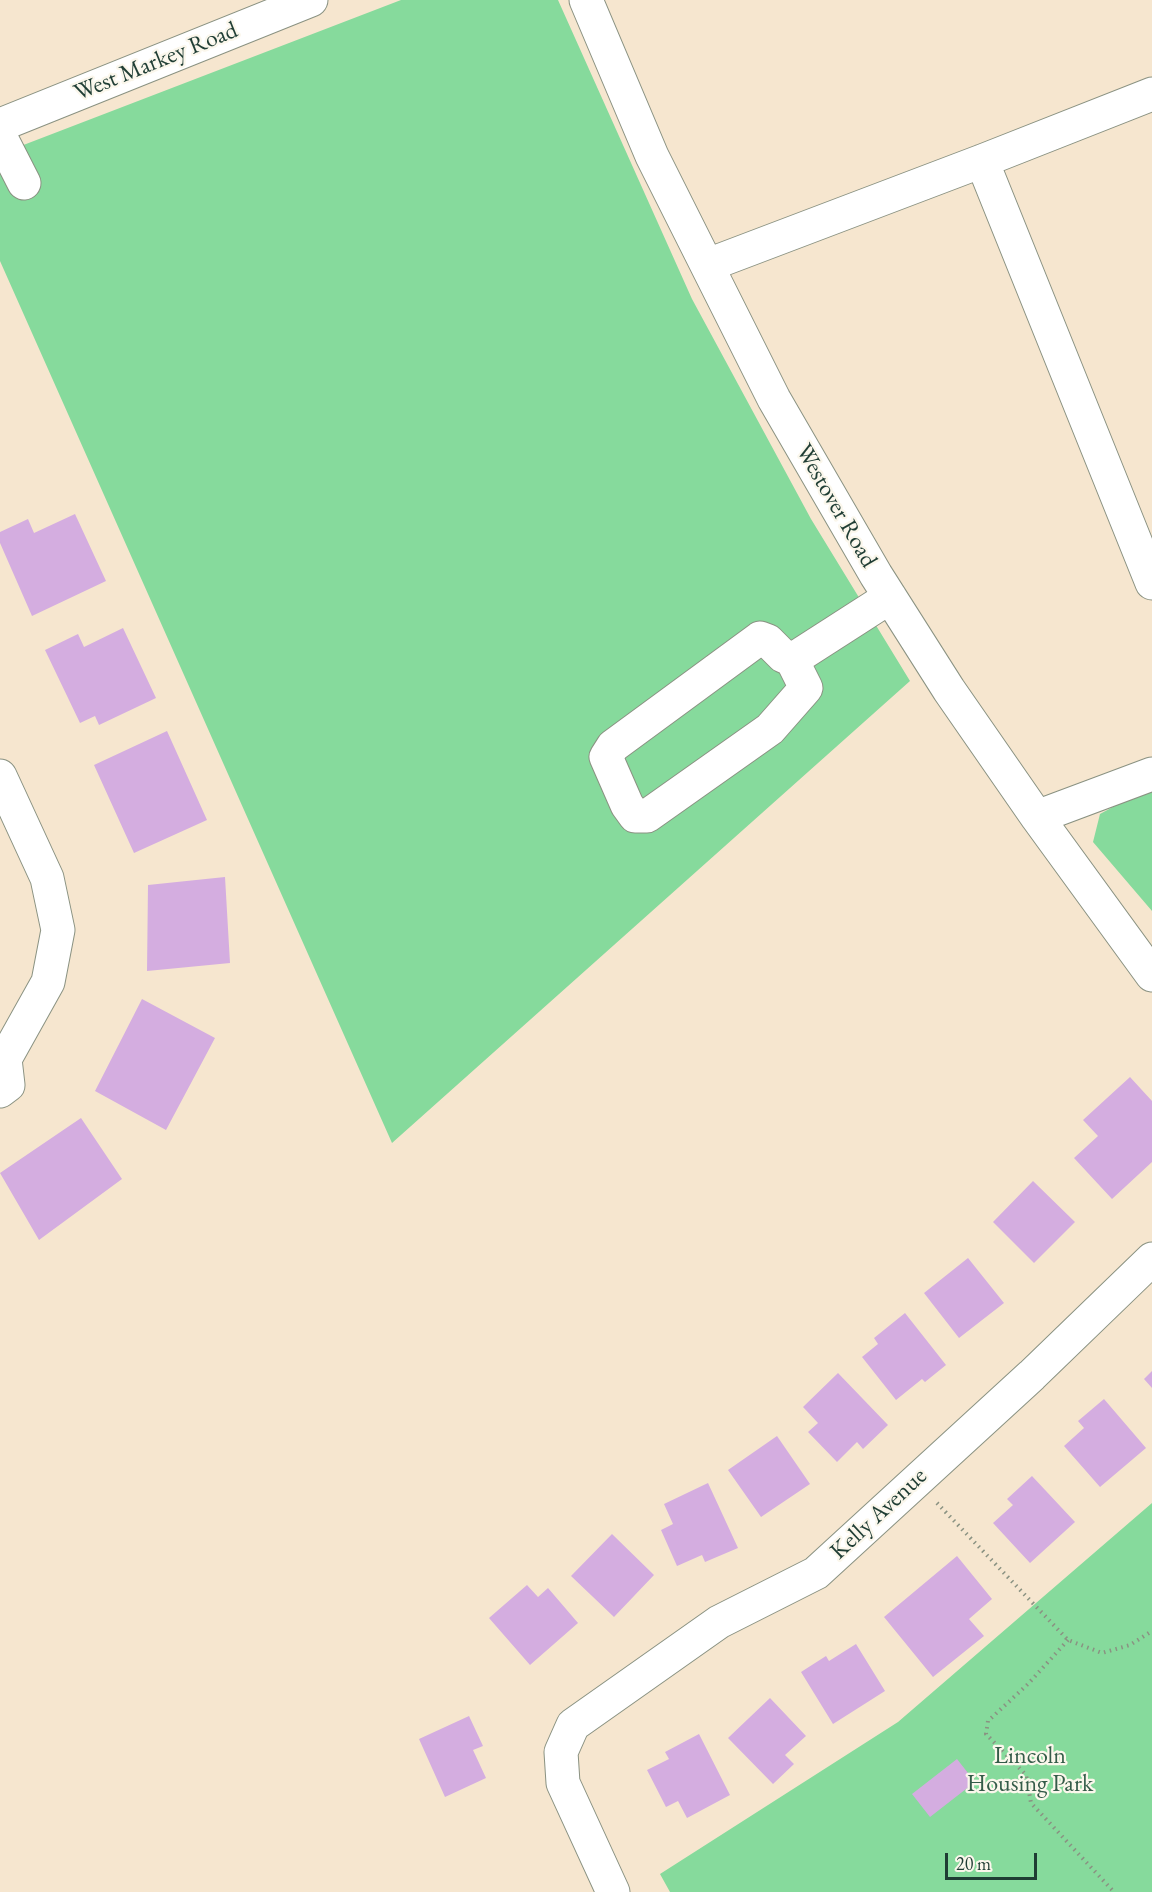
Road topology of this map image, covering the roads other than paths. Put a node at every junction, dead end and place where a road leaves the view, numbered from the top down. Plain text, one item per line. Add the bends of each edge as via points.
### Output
1 (311, 0) edge
2 (586, 0) edge
3 (1152, 94) edge
4 (0, 125) edge
5 (0, 136) edge
6 (982, 162) junction
7 (24, 183) dead end
8 (708, 265) junction
9 (1152, 583) edge
10 (890, 597) junction
11 (792, 660) junction
12 (1152, 774) edge
13 (0, 776) edge
14 (1037, 817) junction
15 (1152, 975) edge
16 (0, 1091) edge
17 (1152, 1259) edge
18 (613, 1892) edge

1 - 4 street, West Markey Road
2 - 8 street, Westover Road via 652,156
3 - 6 street
5 - 7 street
6 - 8 street
6 - 9 street
8 - 10 street, Westover Road via 774,399
10 - 11 street
10 - 14 street, Westover Road
11 - 11 street via 760,638 613,746 606,757 634,816 647,816 770,729 806,688
12 - 14 street
13 - 16 street via 47,879 58,930 48,982 5,1059 8,1085
14 - 15 street, Westover Road
17 - 18 street, Kelly Avenue via 816,1573 719,1622 573,1725 561,1752 563,1783

